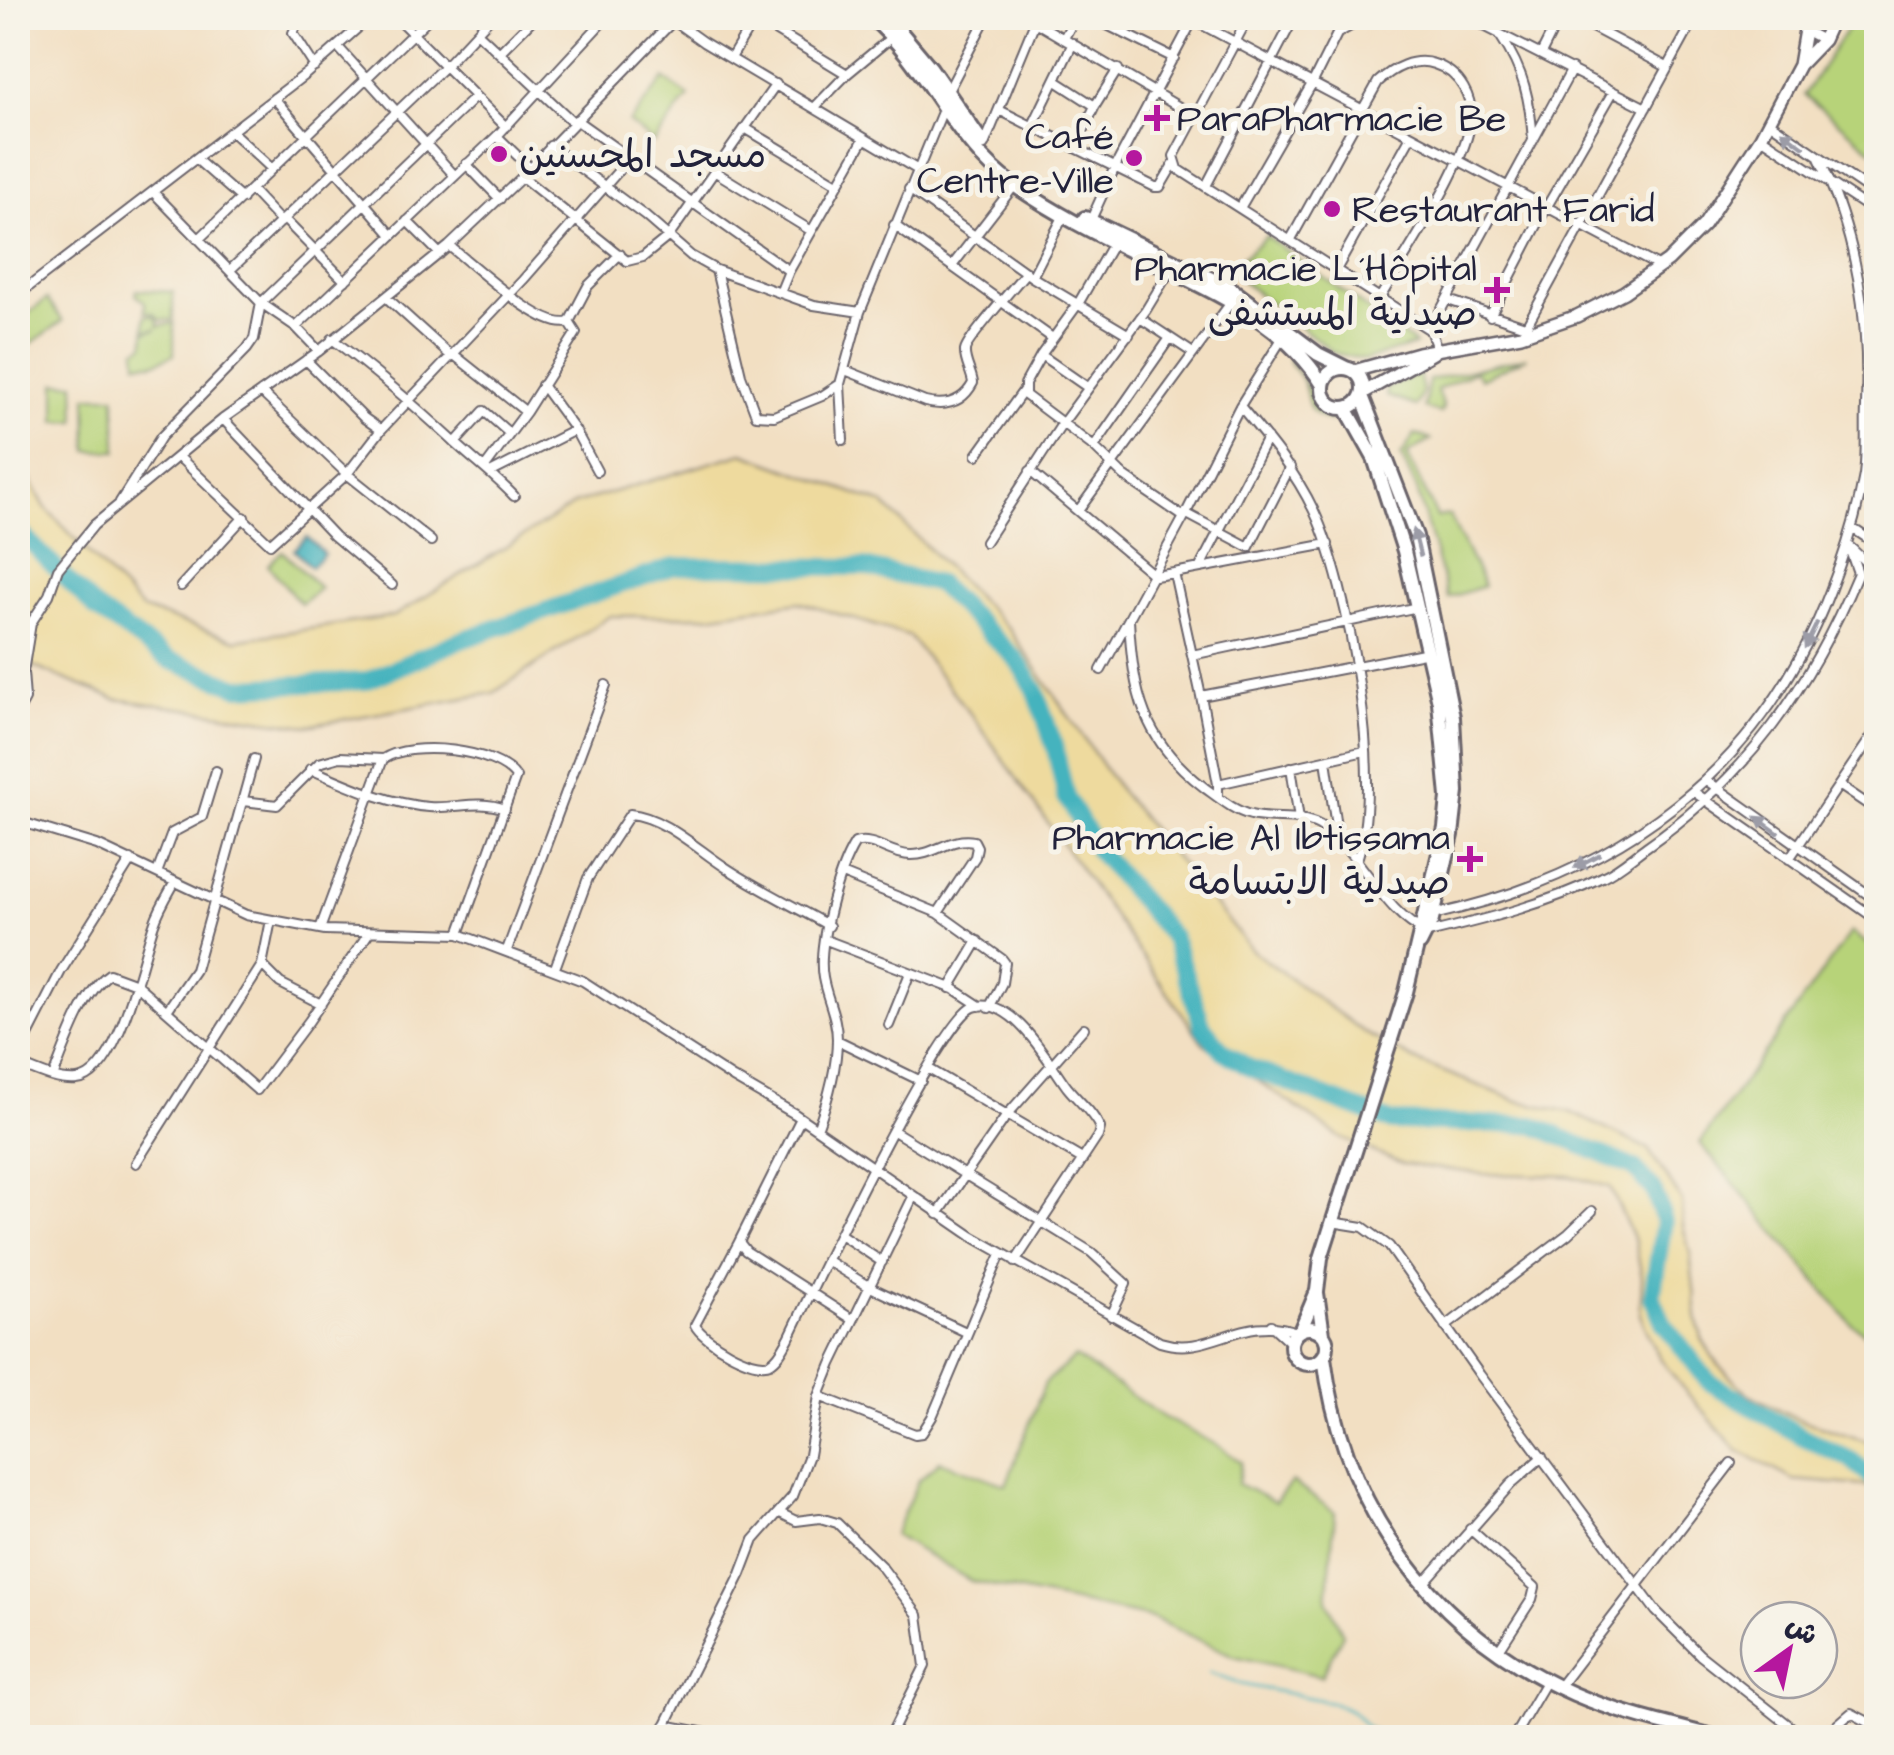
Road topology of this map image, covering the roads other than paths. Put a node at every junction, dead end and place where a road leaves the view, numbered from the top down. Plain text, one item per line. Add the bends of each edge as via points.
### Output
1 (300, 18) edge
2 (370, 18) edge
3 (398, 18) edge
4 (429, 18) edge
5 (490, 18) edge
6 (534, 18) edge
7 (606, 18) edge
8 (755, 18) edge
9 (872, 18) edge
10 (889, 18) edge
11 (986, 18) edge
12 (1076, 18) edge
13 (1093, 18) edge
14 (1248, 18) edge
15 (1294, 18) edge
16 (1344, 18) edge
17 (1364, 18) edge
18 (1468, 18) edge
19 (1559, 18) edge
20 (1576, 18) edge
21 (1695, 18) edge
22 (1798, 18) edge
23 (1832, 18) edge
24 (673, 19) edge
25 (1193, 19) edge
26 (1806, 24) edge
27 (478, 33) junction
28 (897, 33) junction
29 (413, 35) junction
30 (1334, 35) junction
31 (1500, 36) junction
32 (1064, 38) junction
33 (1822, 40) junction
34 (1235, 41) junction
35 (1074, 43) junction
36 (338, 47) junction
37 (499, 52) junction
38 (1541, 54) junction
39 (731, 58) junction
40 (1174, 58) junction
41 (1271, 61) junction
42 (1799, 65) junction
43 (315, 67) junction
44 (444, 67) junction
45 (1667, 67) junction
46 (1118, 69) junction
47 (1572, 69) junction
48 (847, 74) junction
49 (367, 78) junction
50 (1056, 81) junction
51 (1313, 82) junction
52 (776, 84) junction
53 (541, 90) junction
54 (1614, 92) junction
55 (1154, 94) junction
56 (475, 97) junction
57 (274, 98) junction
58 (946, 99) junction
59 (1096, 106) junction
60 (814, 108) junction
61 (1646, 108) junction
62 (999, 110) junction
63 (1363, 110) junction
64 (394, 112) junction
65 (1196, 116) junction
66 (575, 121) junction
67 (1768, 121) junction
68 (1032, 126) junction
69 (506, 127) junction
70 (745, 128) junction
71 (230, 131) junction
72 (306, 136) junction
73 (497, 136) junction
74 (1411, 136) junction
75 (1762, 136) junction
76 (864, 139) junction
77 (1533, 140) junction
78 (427, 144) junction
79 (550, 146) junction
80 (1075, 148) junction
81 (982, 149) junction
82 (1819, 158) junction
83 (196, 159) junction
84 (628, 159) junction
85 (1458, 160) junction
86 (1174, 163) junction
87 (466, 164) junction
88 (336, 168) junction
89 (530, 168) junction
90 (1115, 168) junction
91 (272, 169) junction
92 (918, 170) junction
93 (714, 171) junction
94 (455, 176) junction
95 (522, 177) junction
96 (837, 183) junction
97 (1014, 186) junction
98 (1206, 186) junction
99 (1832, 186) junction
100 (606, 187) junction
101 (1509, 187) junction
102 (909, 189) junction
103 (251, 190) junction
104 (153, 192) junction
105 (1876, 195) edge
106 (242, 198) junction
107 (500, 199) junction
108 (367, 203) junction
109 (691, 204) junction
110 (1240, 208) junction
111 (1546, 208) junction
112 (1876, 213) edge
113 (1063, 216) junction
114 (282, 220) junction
115 (407, 220) junction
116 (577, 221) junction
117 (1089, 224) junction
118 (894, 225) junction
119 (1582, 226) junction
120 (810, 230) junction
121 (391, 234) junction
122 (976, 234) junction
123 (669, 236) junction
124 (199, 239) junction
125 (1291, 240) junction
126 (1113, 242) junction
127 (449, 246) junction
128 (314, 250) junction
129 (440, 254) junction
130 (620, 254) junction
131 (952, 266) junction
132 (1172, 266) junction
133 (1660, 267) junction
134 (230, 270) junction
135 (716, 270) junction
136 (1336, 270) junction
137 (789, 271) junction
138 (1029, 274) junction
139 (344, 281) junction
140 (780, 293) junction
141 (510, 294) junction
142 (18, 295) edge
143 (386, 298) junction
144 (1380, 298) junction
145 (1448, 300) junction
146 (1232, 301) junction
147 (261, 303) junction
148 (1003, 304) junction
149 (1078, 304) junction
150 (860, 312) junction
151 (1490, 316) junction
152 (1140, 318) junction
153 (569, 322) junction
154 (296, 327) junction
155 (1430, 330) junction
156 (1523, 331) junction
157 (1128, 334) junction
158 (1284, 336) junction
159 (1052, 337) junction
160 (1170, 338) junction
161 (332, 340) junction
162 (319, 350) junction
163 (1436, 352) junction
164 (1194, 353) junction
165 (452, 355) junction
166 (1040, 355) junction
167 (306, 360) junction
168 (1350, 369) junction
169 (844, 370) junction
170 (840, 384) junction
171 (542, 385) junction
172 (1323, 385) junction
173 (1088, 387) junction
174 (261, 392) junction
175 (1023, 392) junction
176 (1363, 394) junction
177 (410, 401) junction
178 (1240, 406) junction
179 (1346, 408) junction
180 (526, 412) junction
181 (223, 419) junction
182 (1062, 424) junction
183 (381, 430) junction
184 (575, 430) junction
185 (509, 433) junction
186 (1267, 438) junction
187 (844, 440) dead end
188 (455, 443) junction
189 (1094, 447) junction
190 (977, 455) dead end
191 (180, 456) junction
192 (1111, 464) junction
193 (1290, 467) junction
194 (489, 469) junction
195 (1030, 471) junction
196 (597, 472) dead end
197 (346, 474) junction
198 (514, 496) dead end
199 (116, 508) junction
200 (308, 508) junction
201 (1078, 511) junction
202 (1186, 516) junction
203 (244, 517) junction
204 (1852, 528) junction
205 (1219, 530) junction
206 (431, 541) dead end
207 (985, 542) dead end
208 (1328, 544) junction
209 (1848, 544) junction
210 (1876, 544) edge
211 (1249, 546) junction
212 (1254, 556) junction
213 (1200, 567) junction
214 (1876, 572) edge
215 (1174, 573) junction
216 (1155, 576) junction
217 (392, 585) dead end
218 (181, 586) dead end
219 (1418, 608) junction
220 (1130, 620) junction
221 (1346, 624) junction
222 (1429, 652) junction
223 (1192, 655) junction
224 (1356, 666) junction
225 (1101, 670) dead end
226 (20, 671) edge
227 (606, 685) dead end
228 (1201, 696) junction
229 (18, 712) edge
230 (1876, 730) edge
231 (1365, 751) junction
232 (254, 759) dead end
233 (383, 759) junction
234 (1326, 760) junction
235 (1290, 767) junction
236 (310, 769) junction
237 (216, 771) dead end
238 (1706, 780) junction
239 (1218, 784) junction
240 (1839, 785) junction
241 (1718, 789) junction
242 (1694, 792) junction
243 (370, 794) junction
244 (1218, 797) junction
245 (243, 801) junction
246 (1706, 802) junction
247 (506, 810) junction
248 (1876, 810) edge
249 (1299, 819) junction
250 (18, 821) edge
251 (1338, 842) junction
252 (1797, 846) junction
253 (1789, 858) junction
254 (131, 860) junction
255 (1356, 862) junction
256 (158, 874) junction
257 (842, 874) junction
258 (175, 882) junction
259 (1858, 888) junction
260 (1876, 900) edge
261 (1849, 901) junction
262 (215, 902) junction
263 (938, 913) junction
264 (1433, 915) junction
265 (1876, 919) edge
266 (271, 920) junction
267 (828, 926) junction
268 (320, 929) junction
269 (1424, 931) junction
270 (368, 934) junction
271 (459, 934) junction
272 (826, 940) junction
273 (978, 941) junction
274 (507, 950) junction
275 (262, 965) junction
276 (555, 968) junction
277 (910, 973) junction
278 (136, 984) junction
279 (950, 988) junction
280 (321, 1004) junction
281 (985, 1008) junction
282 (168, 1010) junction
283 (889, 1025) dead end
284 (1084, 1028) dead end
285 (837, 1040) junction
286 (211, 1048) junction
287 (18, 1054) edge
288 (18, 1064) edge
289 (1052, 1064) junction
290 (929, 1068) junction
291 (53, 1077) junction
292 (921, 1081) junction
293 (1007, 1115) junction
294 (801, 1118) junction
295 (817, 1129) junction
296 (894, 1132) junction
297 (1082, 1159) junction
298 (136, 1163) dead end
299 (872, 1169) junction
300 (964, 1176) junction
301 (914, 1197) junction
302 (1592, 1211) dead end
303 (938, 1214) junction
304 (1042, 1221) junction
305 (1332, 1222) junction
306 (840, 1234) junction
307 (739, 1242) junction
308 (1001, 1254) junction
309 (826, 1260) junction
310 (882, 1262) junction
311 (1015, 1262) junction
312 (868, 1286) junction
313 (1317, 1290) junction
314 (811, 1293) junction
315 (1112, 1316) junction
316 (852, 1319) junction
317 (1445, 1327) junction
318 (966, 1332) junction
319 (1323, 1334) junction
320 (1296, 1335) junction
321 (1324, 1356) junction
322 (1308, 1364) junction
323 (819, 1396) junction
324 (1328, 1398) junction
325 (1542, 1457) junction
326 (1732, 1463) dead end
327 (780, 1513) junction
328 (1470, 1529) junction
329 (1423, 1584) junction
330 (1637, 1588) junction
331 (1498, 1652) junction
332 (1553, 1684) junction
333 (665, 1726) junction
334 (1876, 1726) edge
335 (1666, 1731) edge
336 (659, 1738) edge
337 (731, 1738) edge
338 (888, 1738) edge
339 (1513, 1738) edge
340 (1720, 1738) edge
341 (1805, 1738) edge
342 (1822, 1738) edge

1 - 43 street via 293,33
2 - 36 street
3 - 29 street
4 - 29 street
5 - 27 street
6 - 37 street
7 - 53 street
8 - 39 street
8 - 48 street
9 - 28 main road
10 - 28 main road
11 - 58 street
12 - 32 street
13 - 40 street
14 - 34 street
15 - 41 street
16 - 30 street
17 - 30 street
18 - 31 street
19 - 38 street
20 - 45 street
21 - 45 street
22 - 26 street
23 - 33 main road
24 - 39 street
24 - 66 street
25 - 34 street
25 - 40 street
26 - 33 street
26 - 42 main road
27 - 37 street
27 - 44 street
28 - 48 street
28 - 58 main road
29 - 44 street
29 - 49 street
30 - 51 street
31 - 38 street
31 - 77 street via 1524,78
32 - 35 street
32 - 62 street via 1035,22
33 - 42 main road
34 - 41 street
34 - 65 street
35 - 46 street
35 - 50 street
36 - 43 street
36 - 49 street
37 - 53 street
38 - 47 street
39 - 52 street
40 - 55 street
41 - 51 street
41 - 98 street
42 - 67 main road
43 - 57 street
44 - 56 street
44 - 64 street
45 - 61 street
46 - 55 street
46 - 59 street
47 - 54 street
47 - 77 street
48 - 60 street
49 - 64 street
49 - 72 street
50 - 59 street
50 - 68 street
51 - 63 street
51 - 110 street
52 - 60 street
52 - 70 street
53 - 66 street
53 - 69 street
54 - 61 street
54 - 111 street
55 - 65 street
55 - 90 street
56 - 69 street
56 - 78 street
57 - 71 street
57 - 72 street
58 - 81 main road
58 - 92 street
59 - 80 street
60 - 76 street
61 - 119 street
62 - 68 street
62 - 81 street
63 - 74 street
63 - 85 street via 1378,82 1404,64 1446,70 1470,101
63 - 125 street
64 - 78 street
64 - 88 street
65 - 86 street
66 - 79 street
66 - 84 street
67 - 75 main road
82 -> 67 street
68 - 80 street
69 - 73 street
70 - 93 street
70 - 96 street
71 - 83 street
71 - 91 street
72 - 88 street
72 - 91 street
73 - 87 street
73 - 89 street
74 - 85 street
74 - 136 street
75 - 99 street
75 - 133 main road via 1704,225
76 - 92 street
76 - 96 street
77 - 101 street
78 - 94 street
78 - 108 street
79 - 89 street
79 - 100 street
80 - 90 street
81 - 97 main road
81 - 117 main road
82 - 99 street
82 - 105 street
83 - 104 street
83 - 106 street
84 - 100 street
84 - 109 street
85 - 101 street
85 - 144 street
86 - 90 street via 1160,187
86 - 98 street
87 - 94 street
87 - 107 street
88 - 108 street
88 - 114 street
89 - 95 street
90 - 117 street
91 - 103 street
92 - 102 street
93 - 109 street
93 - 120 street
94 - 115 street
95 - 107 street
95 - 116 street
96 - 120 street
97 - 113 main road
97 - 122 street
98 - 110 street
99 - 112 street
99 - 204 street via 1862,289 1867,372 1864,473
100 - 116 street
100 - 123 street
101 - 111 street
101 - 145 street
102 - 118 street
102 - 122 street
103 - 106 street
103 - 114 street
104 - 124 street
104 - 142 street
106 - 124 street
107 - 127 street
108 - 121 street
108 - 128 street
109 - 123 street
109 - 137 street
110 - 125 street
111 - 119 street
111 - 151 street
113 - 117 main road
113 - 138 street
114 - 128 street
114 - 134 street
115 - 121 street
115 - 129 street
116 - 130 street
116 - 141 street
117 - 126 main road
117 - 132 main road
118 - 131 street
118 - 150 street
119 - 133 street
119 - 156 street
120 - 137 street
121 - 139 street
122 - 131 street
122 - 138 street
123 - 130 street via 637,261
123 - 135 street
124 - 134 street
125 - 136 street
126 - 132 main road
126 - 149 street
127 - 129 street
127 - 141 street
128 - 139 street
128 - 147 street
129 - 143 street
130 - 153 street via 588,286
131 - 148 street
132 - 146 main road
132 - 152 street
132 - 168 main road via 1230,288 1318,354
133 - 156 main road via 1588,312
134 - 147 street
135 - 140 street
135 - 170 street via 756,415 774,416
136 - 144 street
137 - 140 street
138 - 148 street
138 - 149 street
139 - 154 street
140 - 150 street
141 - 153 street via 549,322
141 - 165 street
143 - 161 street
143 - 165 street
144 - 155 street
145 - 151 street
145 - 155 street
146 - 158 main road
146 - 164 street
147 - 154 street
147 - 199 street via 244,354 162,437
148 - 159 street
148 - 169 street via 966,346 973,383 958,400 926,402
149 - 157 street
149 - 159 street
150 - 169 street
151 - 156 street
152 - 157 street
152 - 160 street
153 - 171 street via 576,333
154 - 162 street
155 - 163 street
156 - 163 main road
157 - 173 street
158 - 172 main road
158 - 178 street
159 - 166 street
160 - 164 street
160 - 189 street
161 - 162 street
161 - 177 street
162 - 167 street
163 - 168 main road
163 - 176 main road
164 - 192 street
165 - 177 street
165 - 180 street
166 - 173 street
166 - 175 street
167 - 174 street
167 - 183 street
168 - 172 main road via 1333,370
168 - 176 main road via 1363,382
169 - 170 street
170 - 187 street
171 - 180 street
171 - 184 street
172 - 179 main road via 1329,402
173 - 182 street
174 - 181 street
174 - 197 street
175 - 182 street
175 - 190 street
176 - 179 main road
264 -> 176 main road via 1452,836 1453,718 1416,536
177 - 183 street
177 - 188 street
178 - 186 street
178 - 202 street
179 - 219 main road via 1385,486
180 - 185 street
181 - 191 street
181 - 200 street
182 - 189 street
182 - 195 street
183 - 197 street
184 - 194 street
184 - 196 street
185 - 188 street via 484,411
185 - 194 street
186 - 193 street
186 - 205 street
188 - 194 street
189 - 192 street
191 - 199 street
191 - 203 street
192 - 201 street
192 - 202 street
193 - 208 street
193 - 211 street
194 - 198 street
195 - 201 street
195 - 207 street
197 - 200 street
197 - 206 street
199 - 226 street via 58,569 31,623
200 - 203 street via 270,544
200 - 217 street
201 - 216 street
202 - 205 street
202 - 216 street
203 - 218 street
204 - 209 street
204 - 210 street
205 - 211 street
205 - 213 street
208 - 212 street
208 - 221 street
209 - 214 street
209 -> 238 street via 1795,670
209 - 241 street via 1858,573 1836,625 1773,728
211 - 212 street
212 - 213 street
213 - 215 street
215 - 216 street
215 - 223 street
216 - 220 street
219 - 221 street
219 - 222 main road
220 - 225 street
220 - 244 street via 1143,714 1176,762
221 - 223 street
221 - 224 street
222 - 224 street
222 - 269 main road via 1448,797
223 - 228 street
224 - 228 street
224 - 231 street
226 - 229 street via 25,699
227 - 274 street
228 - 239 street
230 - 240 street
231 - 234 street
231 - 255 street via 1369,801
232 - 245 street
233 - 236 street via 331,758
233 - 243 street
233 - 247 street via 442,747 505,767 516,776
234 - 235 street
234 - 251 street
235 - 239 street
235 - 249 street
236 - 243 street
236 - 245 street via 277,806
237 - 256 street via 202,817 172,833
238 - 241 street
238 - 242 street
239 - 244 street
240 - 248 street
240 - 252 street
241 - 246 street
252 -> 241 street
242 - 246 street
242 -> 264 street via 1551,880
243 - 247 street via 431,808 471,802
243 - 268 street
244 - 249 street via 1252,816
245 - 262 street
246 - 253 street
246 - 269 street via 1605,876 1505,915
247 - 271 street
249 - 251 street
250 - 254 street
251 - 255 street
252 - 253 street
252 - 259 street
253 - 261 street
254 - 256 street
254 - 287 street
255 - 269 street via 1392,906
256 - 258 street
257 - 263 street
257 - 263 street via 860,840 913,856 956,840 974,841 974,857
257 - 267 street
258 - 262 street
258 - 278 street via 153,925
259 - 260 street
259 - 261 street
261 - 265 street
262 - 266 street
262 - 282 street via 195,970
263 - 273 street
264 - 269 main road
266 - 268 street
266 - 275 street
267 - 272 street
267 - 276 street via 655,822 630,814 588,878
268 - 270 street
269 - 305 main road
270 - 271 street
270 - 280 street
271 - 274 street
272 - 277 street
272 - 285 street via 822,972
273 - 279 street
273 - 281 street via 1005,963 1002,983
274 - 276 street
275 - 280 street via 280,983
275 - 286 street
276 - 294 street
277 - 279 street
277 - 283 street
278 - 282 street
278 - 291 street via 97,1068 77,1080
278 - 291 street via 105,976
279 - 281 street
280 - 286 street via 257,1090
281 - 289 street via 1027,1028
281 - 290 street via 968,1012
282 - 286 street
284 - 289 street
285 - 292 street
285 - 295 street
286 - 298 street
288 - 291 street
289 - 293 street
289 - 297 street via 1100,1128
290 - 292 street
290 - 293 street
292 - 296 street
293 - 297 street
293 - 300 street
294 - 295 street
294 - 307 street
295 - 299 street
296 - 299 street
296 - 300 street
297 - 304 street
299 - 301 street
299 - 306 street
300 - 303 street
300 - 304 street
301 - 303 street
301 - 310 street
302 - 317 street
303 - 308 street
304 - 311 street
304 - 315 street via 1124,1280
305 - 313 main road
305 - 317 street via 1382,1238
306 - 309 street
306 - 310 street
307 - 314 street
307 - 314 street via 696,1319 703,1336 751,1364 768,1364 779,1356
308 - 311 street
308 - 318 street
309 - 312 street
309 - 314 street
310 - 312 street
311 - 315 street
312 - 316 street
312 - 318 street
313 - 319 main road
313 - 320 main road
314 - 316 street
315 - 320 street via 1179,1347 1271,1325
316 - 323 street
317 - 325 street
318 - 323 street via 922,1433
319 - 320 main road via 1313,1328
319 - 321 main road
320 - 322 main road via 1293,1354
321 - 322 main road
321 - 324 main road
322 - 324 main road
323 - 327 street via 806,1464
324 - 329 main road via 1360,1491
325 - 328 street
325 - 330 street
326 - 330 street
327 - 333 street via 754,1540
327 - 338 street via 796,1521 837,1523 918,1614 925,1666
328 - 329 street
328 - 331 street via 1535,1587
329 - 331 main road
330 - 332 street
330 - 341 street via 1700,1655
331 - 332 main road
332 - 335 main road
332 - 339 street
333 - 336 street
333 - 337 street
334 - 342 street via 1851,1713
335 - 340 main road

